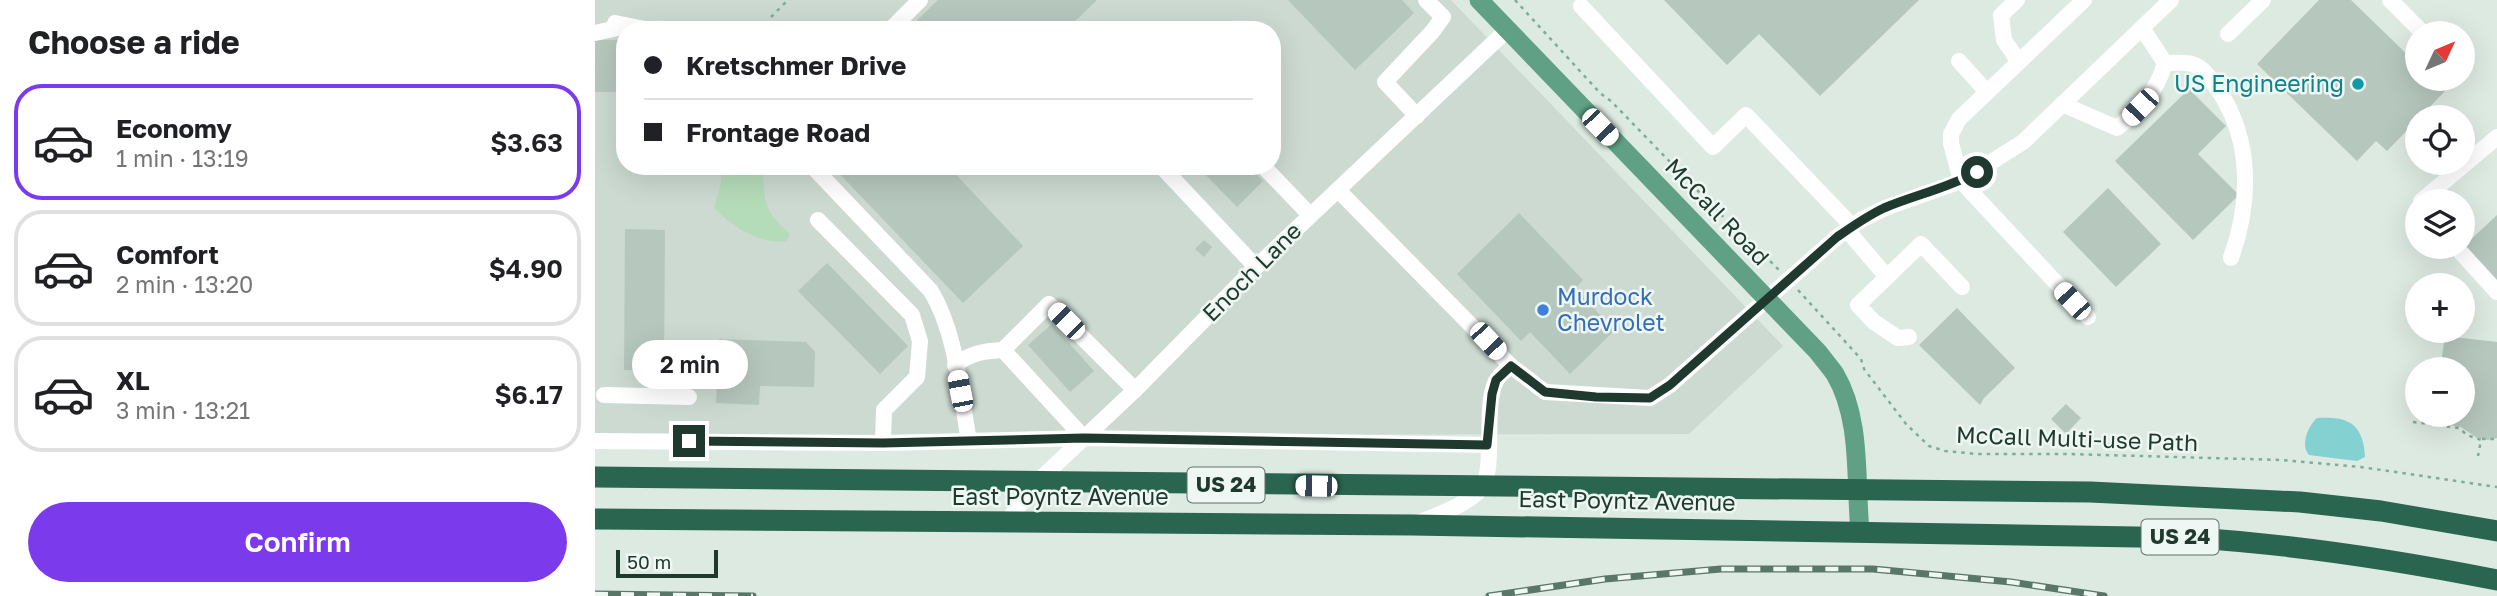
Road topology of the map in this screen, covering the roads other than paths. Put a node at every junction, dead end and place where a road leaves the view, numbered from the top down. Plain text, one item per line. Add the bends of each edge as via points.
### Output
1 (920, 0) edge
2 (1426, 0) edge
3 (1479, 0) edge
4 (2017, 0) edge
5 (2084, 0) edge
6 (2171, 0) edge
7 (2263, 0) edge
8 (2390, 0) edge
9 (1581, 6) dead end
10 (899, 21) edge
11 (2411, 21) edge
12 (616, 26) edge
13 (2142, 28) junction
14 (1507, 30) junction
15 (595, 33) edge
16 (2228, 34) dead end
17 (1959, 61) dead end
18 (2019, 62) junction
19 (2165, 63) junction
20 (1987, 92) junction
21 (2063, 104) junction
22 (1417, 116) junction
23 (2497, 137) edge
24 (821, 175) edge
25 (1170, 175) edge
26 (1272, 175) edge
27 (1961, 181) junction
28 (2435, 189) edge
29 (1338, 190) junction
30 (1310, 215) junction
31 (818, 220) dead end
32 (1850, 228) junction
33 (2231, 258) dead end
34 (2467, 259) edge
35 (1257, 267) junction
36 (1887, 277) junction
37 (1962, 287) dead end
38 (2497, 292) edge
39 (1768, 300) junction
40 (2088, 317) dead end
41 (1909, 337) dead end
42 (1003, 351) junction
43 (955, 365) junction
44 (1511, 366) junction
45 (1135, 390) junction
46 (604, 395) dead end
47 (689, 397) dead end
48 (1084, 438) junction
49 (595, 441) edge
50 (969, 441) junction
51 (883, 443) junction
52 (1487, 445) junction
53 (595, 477) edge
54 (1037, 482) junction
55 (1483, 488) junction
56 (1856, 491) junction
57 (595, 519) edge
58 (1006, 523) junction
59 (1412, 525) junction
60 (1860, 531) junction
61 (2497, 531) edge
62 (2497, 580) edge

1 - 10 street
2 - 22 street via 1443,17 1385,82
3 - 14 main road, McCall Road
4 - 18 street via 2001,15 2004,40
5 - 18 street
6 - 13 street
7 - 16 street
8 - 11 street
9 - 32 street via 1713,147 1746,115
12 - 15 street
13 - 19 street
13 - 21 street
14 - 22 street, Enoch Lane
14 - 39 main road, McCall Road
17 - 20 street
18 - 20 street
19 - 21 street via 2151,96 2117,128
19 - 33 street via 2192,64 2207,74 2234,116 2246,194
20 - 27 street via 1959,119 1951,134
21 - 27 street via 2023,142
22 - 29 street, Enoch Lane
23 - 28 street
24 - 43 street via 932,291 941,308
25 - 35 street
26 - 30 street
27 - 32 street via 1885,208
27 - 40 street
29 - 30 street, Enoch Lane
29 - 44 street
30 - 35 street, Enoch Lane
31 - 51 street via 912,315 920,341 917,377 884,410
32 - 36 street
32 - 39 street
34 - 38 street
35 - 45 street, Enoch Lane
36 - 37 street via 1921,244
36 - 41 street via 1858,305 1898,338
39 - 44 street via 1650,398 1545,392
39 - 56 main road, McCall Road via 1835,374 1854,438
42 - 43 street via 969,355
42 - 45 street via 1049,304
42 - 48 street
43 - 50 street
44 - 52 street via 1496,380
45 - 48 street, Enoch Lane
46 - 47 street
48 - 50 street
48 - 52 street
48 - 54 street, Enoch Lane
49 - 51 street
50 - 51 street
52 - 55 street
53 - 54 highway, East Poyntz Avenue / US 24
54 - 55 highway, East Poyntz Avenue / US 24
54 - 58 street, Enoch Lane
55 - 56 highway, East Poyntz Avenue / US 24
55 - 59 street via 1448,511
56 - 60 main road, McCall Road
56 - 61 highway, US 24 via 2090,492 2300,502 2381,510
57 - 58 highway, East Poyntz Avenue / US 24
58 - 59 highway, East Poyntz Avenue / US 24
59 - 60 highway, East Poyntz Avenue / US 24
60 - 62 highway, US 24 via 2272,543

